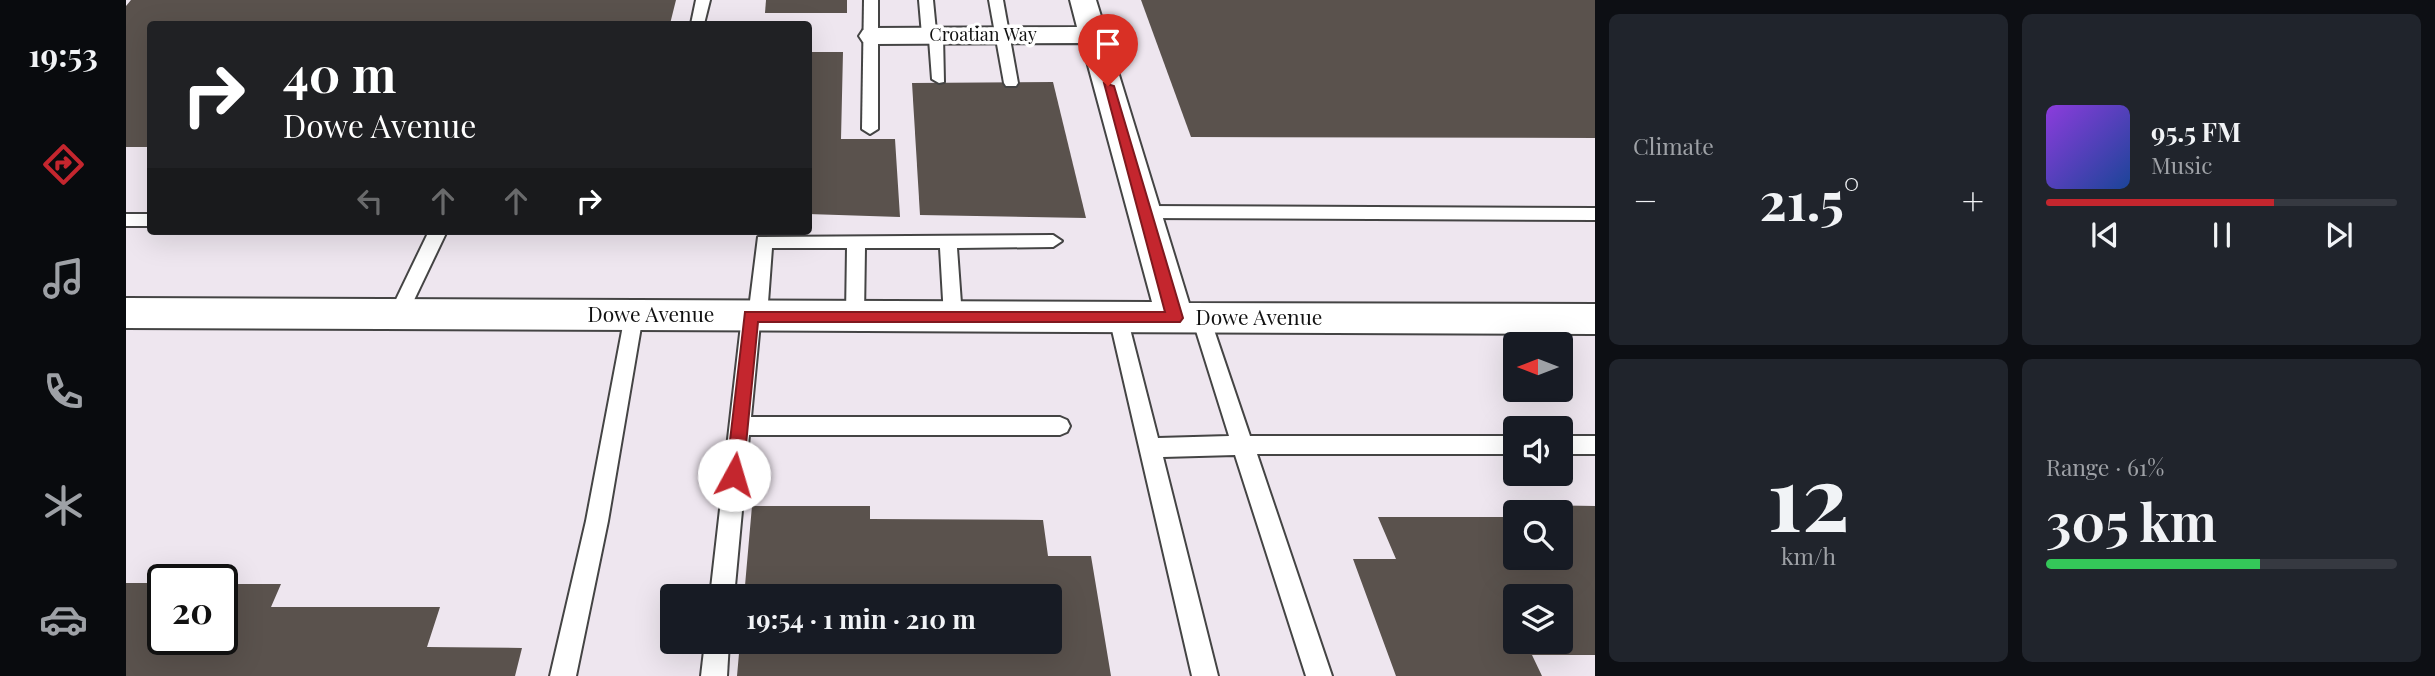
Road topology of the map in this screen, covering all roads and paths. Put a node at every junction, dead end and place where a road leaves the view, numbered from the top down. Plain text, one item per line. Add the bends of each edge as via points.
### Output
1 (703, 0) edge
2 (872, 0) edge
3 (926, 0) edge
4 (996, 0) edge
5 (1083, 0) edge
6 (699, 21) edge
7 (932, 35) junction
8 (1003, 35) junction
9 (1094, 35) junction
10 (873, 36) junction
11 (939, 79) dead end
12 (1011, 83) dead end
13 (870, 129) dead end
14 (1144, 212) junction
15 (1588, 214) edge
16 (126, 220) edge
17 (147, 220) edge
18 (1595, 233) edge
19 (436, 235) edge
20 (1054, 241) dead end
21 (856, 242) junction
22 (948, 242) junction
23 (126, 313) edge
24 (398, 314) junction
25 (634, 315) junction
26 (754, 316) junction
27 (855, 316) junction
28 (953, 317) junction
29 (1118, 317) junction
30 (1188, 318) junction
31 (1595, 319) edge
32 (740, 426) junction
33 (1059, 426) dead end
34 (1244, 444) junction
35 (1503, 444) edge
36 (1573, 444) edge
37 (1595, 444) edge
38 (1148, 448) junction
39 (723, 584) edge
40 (716, 654) edge
41 (563, 676) edge
42 (714, 676) edge
43 (1205, 676) edge
44 (1319, 676) edge

1 - 6 lane
2 - 10 lane
3 - 7 lane
4 - 8 lane
5 - 9 street
7 - 8 street, Croatian Way
7 - 10 street, Croatian Way
7 - 11 lane
8 - 9 street, Croatian Way
8 - 12 lane
9 - 14 street
10 - 13 lane
14 - 15 lane
14 - 30 street
15 - 18 lane
16 - 17 lane
19 - 24 lane
20 - 22 lane
21 - 22 lane
21 - 26 lane via 764,242
21 - 27 lane
22 - 28 lane
23 - 24 street, Dowe Avenue
24 - 25 street, Dowe Avenue
25 - 26 street, Dowe Avenue
25 - 41 lane
26 - 27 street, Dowe Avenue
26 - 32 lane
27 - 28 street, Dowe Avenue
28 - 29 street, Dowe Avenue
29 - 30 street, Dowe Avenue
29 - 38 lane
30 - 31 street, Dowe Avenue
30 - 34 lane
32 - 33 lane
32 - 39 lane
34 - 35 lane
34 - 38 lane
34 - 44 lane
36 - 37 lane
38 - 43 lane
40 - 42 lane

